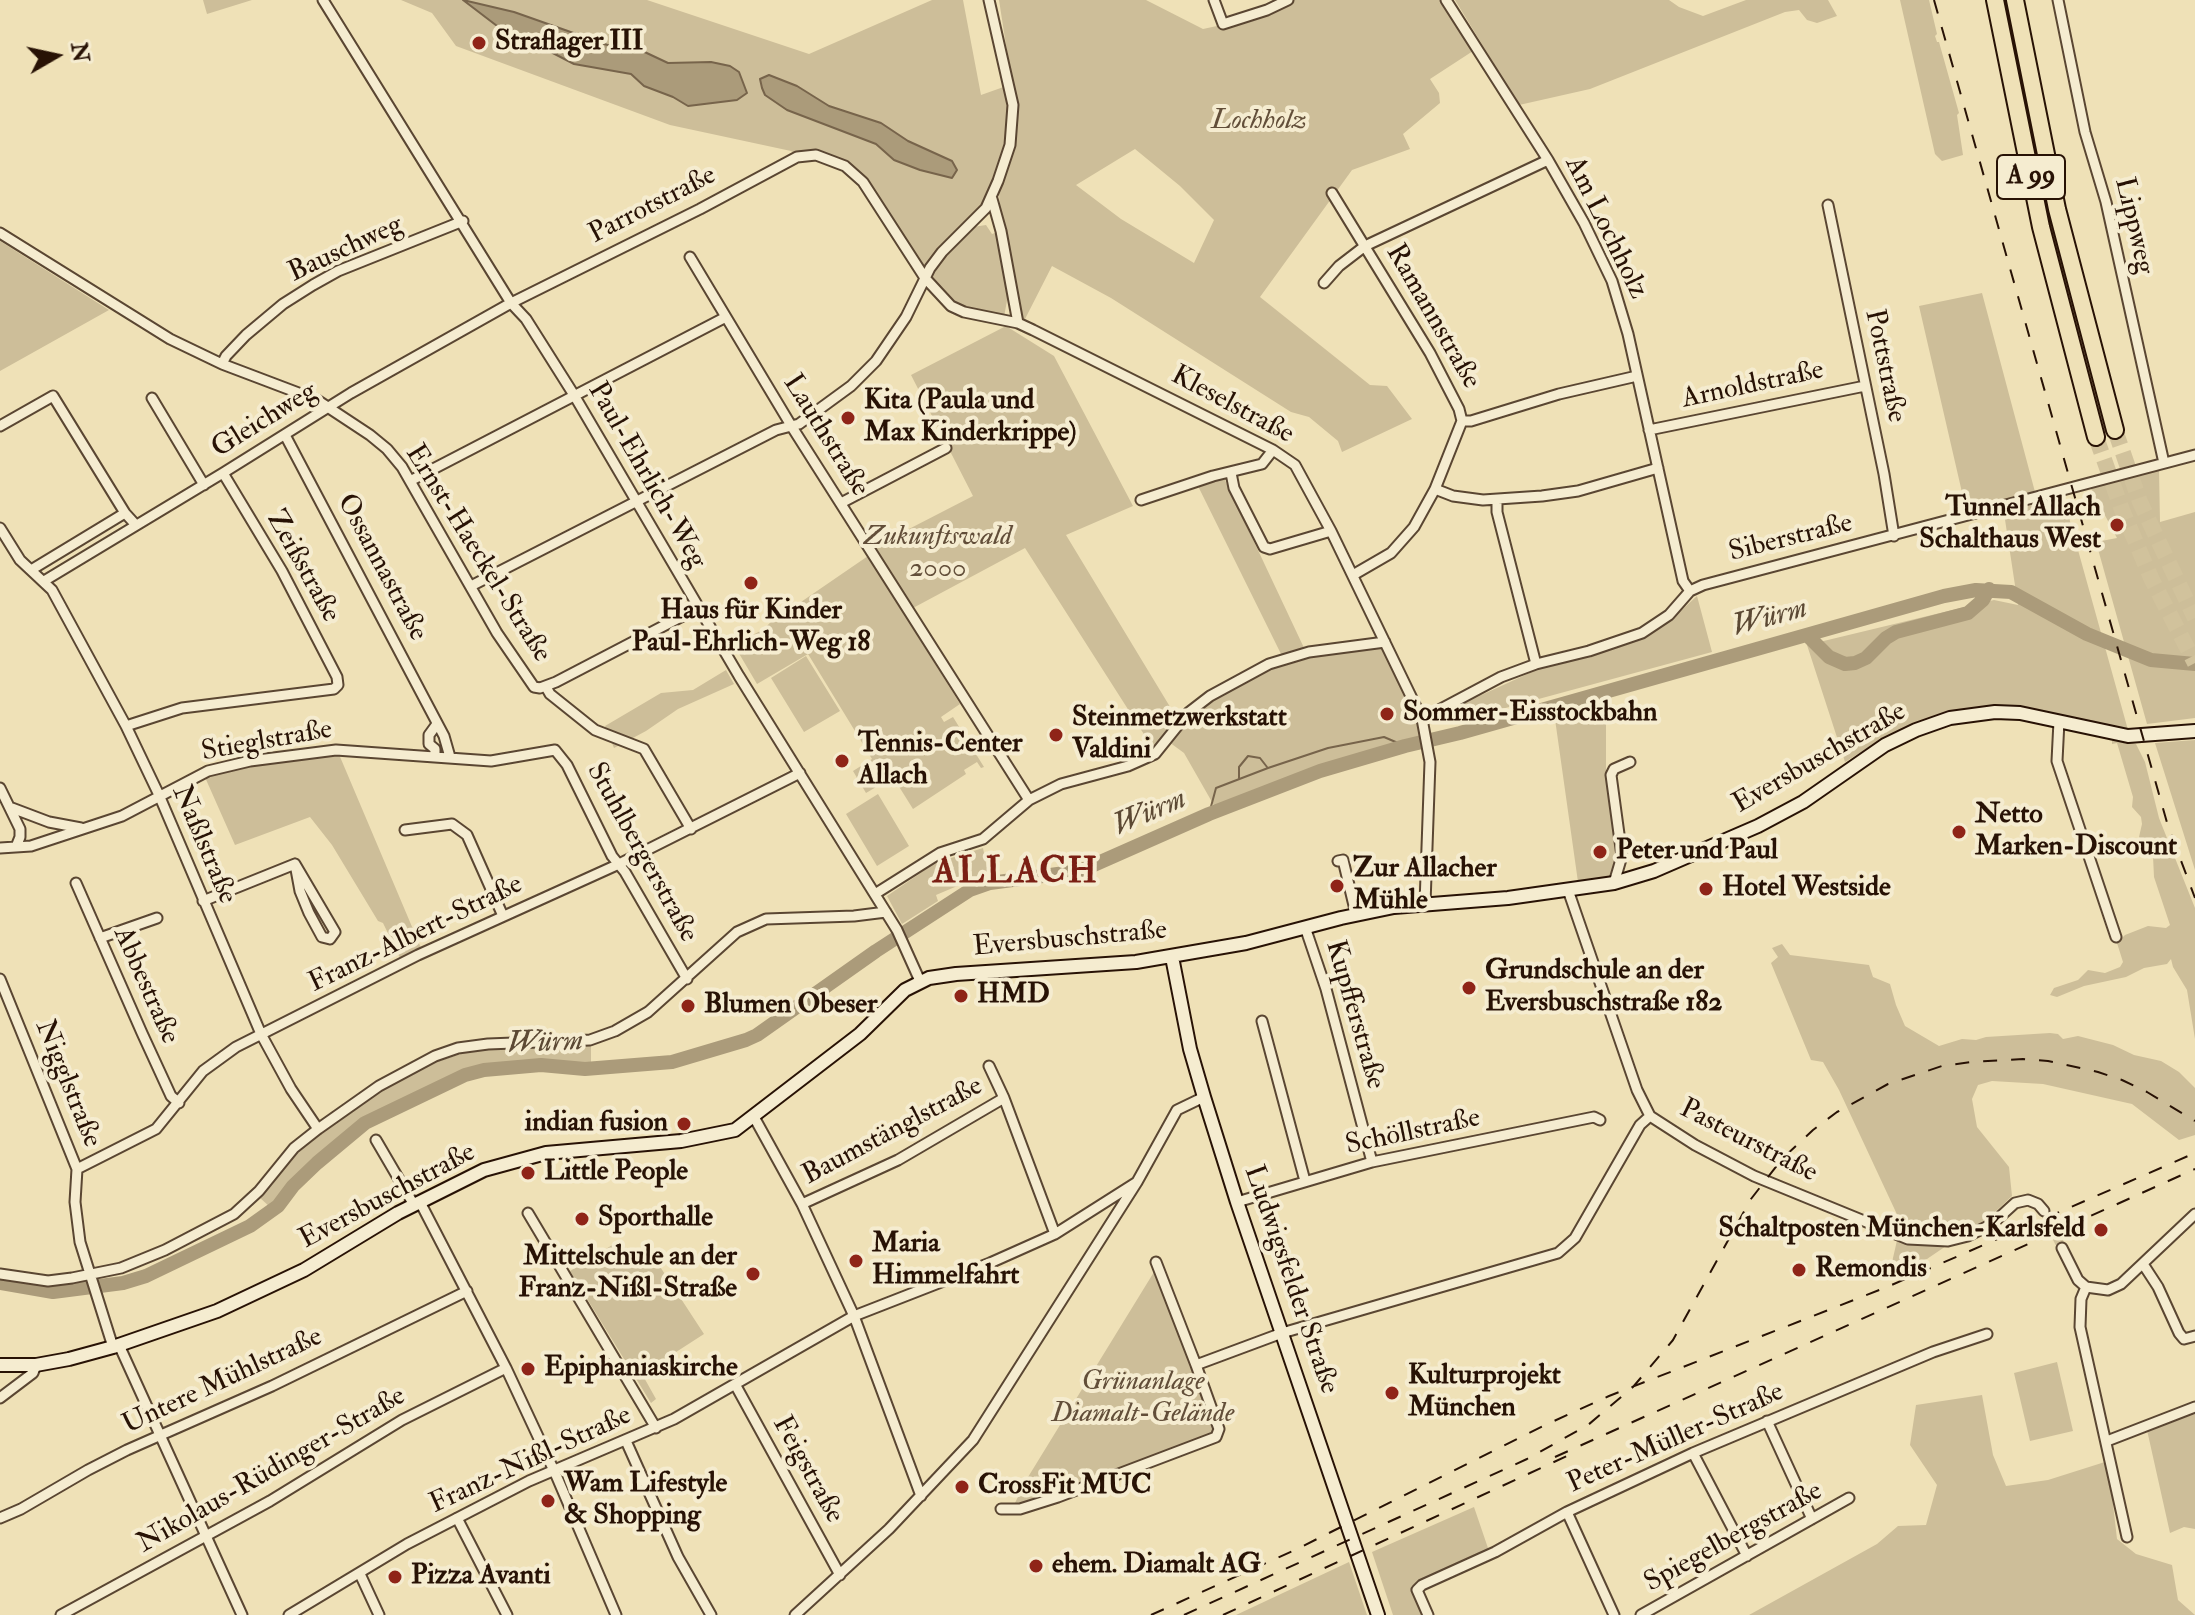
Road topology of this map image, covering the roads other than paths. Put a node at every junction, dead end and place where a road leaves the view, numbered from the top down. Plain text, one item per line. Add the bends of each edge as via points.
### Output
1 (323, 0) edge
2 (989, 0) edge
3 (1214, 0) edge
4 (1277, 0) edge
5 (1288, 0) edge
6 (1446, 0) edge
7 (1995, 0) edge
8 (2015, 0) edge
9 (2058, 0) edge
10 (1257, 11) junction
11 (816, 155) joint
12 (1548, 160) junction
13 (1332, 193) dead end
14 (992, 199) junction
15 (1828, 205) dead end
16 (463, 221) junction
17 (0, 233) edge
18 (1365, 246) junction
19 (690, 257) dead end
20 (925, 278) junction
21 (1324, 283) dead end
22 (511, 303) junction
23 (726, 317) junction
24 (1018, 323) junction
25 (222, 364) junction
26 (1637, 376) junction
27 (1865, 386) junction
28 (574, 395) junction
29 (152, 398) dead end
30 (329, 407) junction
31 (1462, 421) junction
32 (0, 426) edge
33 (792, 427) junction
34 (1649, 430) junction
35 (2115, 430) tunnel mouth
36 (285, 435) junction
37 (2096, 437) tunnel mouth
38 (946, 448) dead end
39 (1273, 450) junction
40 (2195, 455) edge
41 (2164, 463) junction
42 (1658, 468) junction
43 (223, 473) junction
44 (1231, 473) junction
45 (410, 481) junction
46 (204, 485) junction
47 (1435, 489) junction
48 (1141, 500) dead end
49 (1497, 500) junction
50 (635, 501) junction
51 (841, 503) junction
52 (125, 513) junction
53 (135, 524) junction
54 (0, 528) edge
55 (1331, 531) junction
56 (1894, 536) junction
57 (31, 570) junction
58 (1353, 575) junction
59 (44, 581) junction
60 (471, 586) junction
61 (1690, 591) junction
62 (698, 608) junction
63 (1385, 642) junction
64 (1536, 664) junction
65 (543, 687) junction
66 (1422, 719) junction
67 (2059, 721) junction
68 (437, 724) junction
69 (126, 726) junction
70 (2195, 731) edge
71 (555, 750) joint
72 (435, 757) junction
73 (450, 757) junction
74 (1630, 762) dead end
75 (800, 773) junction
76 (0, 788) edge
77 (159, 795) junction
78 (1029, 800) junction
79 (12, 808) junction
80 (49, 822) junction
81 (86, 828) junction
82 (691, 829) junction
83 (405, 830) dead end
84 (56, 838) junction
85 (16, 847) junction
86 (0, 848) edge
87 (1338, 861) dead end
88 (295, 864) junction
89 (619, 864) junction
90 (76, 883) dead end
91 (1614, 883) junction
92 (1568, 890) junction
93 (875, 894) junction
94 (203, 901) junction
95 (1425, 904) junction
96 (886, 912) junction
97 (1356, 914) junction
98 (503, 916) junction
99 (157, 918) dead end
100 (1305, 927) junction
101 (2116, 937) dead end
102 (100, 938) junction
103 (1172, 957) junction
104 (0, 979) edge
105 (687, 979) junction
106 (920, 981) junction
107 (1262, 1021) dead end
108 (261, 1034) junction
109 (989, 1066) dead end
110 (1204, 1097) junction
111 (1004, 1098) junction
112 (179, 1103) junction
113 (1650, 1116) junction
114 (754, 1117) junction
115 (1600, 1120) dead end
116 (318, 1129) junction
117 (376, 1140) dead end
118 (1372, 1162) junction
119 (77, 1169) junction
120 (1305, 1181) junction
121 (1137, 1182) junction
122 (1237, 1202) junction
123 (417, 1203) junction
124 (802, 1204) junction
125 (2044, 1211) dead end
126 (528, 1213) dead end
127 (2195, 1214) edge
128 (1055, 1234) junction
129 (2062, 1248) tunnel mouth
130 (1156, 1262) dead end
131 (2143, 1264) junction
132 (0, 1274) edge
133 (90, 1277) junction
134 (2086, 1287) junction
135 (467, 1291) junction
136 (854, 1316) junction
137 (1282, 1333) junction
138 (1987, 1334) dead end
139 (2195, 1336) edge
140 (116, 1346) junction
141 (0, 1365) edge
142 (36, 1365) junction
143 (1196, 1365) junction
144 (506, 1368) junction
145 (736, 1386) junction
146 (0, 1398) edge
147 (2195, 1407) edge
148 (1767, 1421) junction
149 (656, 1428) junction
150 (161, 1437) junction
151 (626, 1441) junction
152 (2107, 1441) junction
153 (1693, 1453) junction
154 (554, 1469) junction
155 (921, 1496) junction
156 (1849, 1498) dead end
157 (1001, 1509) dead end
158 (1567, 1512) junction
159 (0, 1518) edge
160 (457, 1518) junction
161 (1812, 1519) junction
162 (206, 1535) junction
163 (2127, 1537) dead end
164 (1747, 1556) junction
165 (360, 1574) junction
166 (840, 1575) junction
167 (61, 1615) edge
168 (242, 1615) edge
169 (289, 1615) edge
170 (379, 1615) edge
171 (507, 1615) edge
172 (616, 1615) edge
173 (711, 1615) edge
174 (795, 1615) edge
175 (1378, 1615) edge
176 (1428, 1615) edge
177 (1614, 1615) edge
178 (1641, 1615) edge

1 - 16 street, Paul-Ehrlich-Weg
2 - 14 street via 1013,105 1010,145
3 - 10 street via 1223,24
4 - 10 street
5 - 10 street
6 - 12 street, Am Lochholz
7 - 37 highway, A 99 via 2041,227
8 - 35 highway, A 99 via 2057,209
9 - 41 street, Lippweg
11 - 20 street, Kleselstraße via 845,166 863,182
11 - 22 street, Parrotstraße via 797,157
12 - 18 street
12 - 26 street, Am Lochholz via 1612,281
13 - 18 street, Ramannstraße
14 - 20 street
14 - 24 street
15 - 27 street, Pottstraße
16 - 22 street, Paul-Ehrlich-Weg
16 - 25 street, Bauschweg via 313,285 246,335
17 - 25 street, Ernst-Haeckel-Straße via 170,339
18 - 21 street
18 - 31 street, Ramannstraße via 1437,364
19 - 23 street, Lauthstraße
20 - 24 street, Kleselstraße via 943,300 964,312
20 - 33 street via 876,361 851,386
22 - 28 street, Paul-Ehrlich-Weg
22 - 30 street, Gleichweg
23 - 28 street
23 - 33 street, Lauthstraße
24 - 39 street, Kleselstraße
25 - 30 street, Ernst-Haeckel-Straße
26 - 31 street
26 - 34 street, Am Lochholz
27 - 34 street, Arnoldstraße
27 - 56 street, Pottstraße
28 - 45 street
28 - 50 street, Paul-Ehrlich-Weg
29 - 46 street
30 - 36 street, Gleichweg
30 - 45 street, Ernst-Haeckel-Straße via 387,449
31 - 47 street, Ramannstraße
32 - 52 street via 53,396
33 - 50 street via 776,430
33 - 51 street, Lauthstraße
34 - 42 street, Am Lochholz
36 - 43 street, Gleichweg
36 - 68 street, Ossannastraße
38 - 51 street
39 - 44 street via 1262,464
39 - 55 street, Kleselstraße via 1295,465
40 - 41 street, Siberstraße
41 - 56 street, Siberstraße
42 - 49 street via 1578,491
42 - 61 street, Am Lochholz via 1683,581
43 - 46 street, Gleichweg
43 - 69 street, Zeißstraße via 282,571 338,685 207,703
44 - 48 street
44 - 55 street via 1264,547
45 - 60 street, Ernst-Haeckel-Straße
46 - 53 street, Gleichweg
47 - 49 street
47 - 58 street, Ramannstraße via 1404,541
49 - 64 street
50 - 60 street
50 - 62 street, Paul-Ehrlich-Weg
51 - 78 street, Lauthstraße
52 - 53 street
52 - 57 street
53 - 59 street, Gleichweg
54 - 57 street
55 - 58 street, Kleselstraße
56 - 61 street, Siberstraße
57 - 59 street
58 - 63 street, Kleselstraße
59 - 69 street, Naßlstraße
60 - 65 street, Ernst-Haeckel-Straße via 529,682
61 - 64 street, Siberstraße via 1669,615 1642,633
62 - 65 street
62 - 75 street, Paul-Ehrlich-Weg
63 - 66 street, Kleselstraße
63 - 78 street via 1309,652 1269,664 1188,713 1155,754 1061,784
64 - 66 street, Siberstraße via 1474,689
65 - 82 street, Ernst-Haeckel-Straße via 595,730 644,749
66 - 95 street, Kleselstraße via 1430,762
67 - 70 main road, Eversbuschstraße via 2128,736
67 - 91 main road, Eversbuschstraße via 2007,712 1950,718 1916,730 1865,757 1791,810 1654,871
67 - 101 street via 2057,761
68 - 72 street via 429,735
68 - 73 street, Ossannastraße
69 - 77 street, Naßlstraße
71 - 73 street, Stieglstraße via 491,761
71 - 89 street, Stuhlbergerstraße
72 - 73 street, Stieglstraße
72 - 77 street, Stieglstraße via 336,750 283,756 208,771
74 - 91 street via 1611,775 1622,856
75 - 82 street, Franz-Albert-Straße
75 - 93 street, Paul-Ehrlich-Weg
76 - 79 street
77 - 81 street, Stieglstraße
77 - 94 street, Naßlstraße
78 - 93 street via 983,839 940,853
79 - 80 street
79 - 85 street via 20,833
80 - 81 street
80 - 84 street
81 - 84 street, Stieglstraße
82 - 89 street, Franz-Albert-Straße
83 - 98 street via 452,824 467,835
84 - 85 street, Stieglstraße
85 - 86 street, Stieglstraße
87 - 97 street via 1343,860
88 - 88 street via 309,913 322,937 330,939 335,932
88 - 94 street
89 - 98 street, Franz-Albert-Straße
89 - 105 street, Stuhlbergerstraße
90 - 102 street, Abbestraße
91 - 92 main road, Eversbuschstraße
92 - 95 main road, Eversbuschstraße
92 - 113 street, Pasteurstraße
93 - 96 street, Paul-Ehrlich-Weg
94 - 108 street, Naßlstraße
95 - 97 main road, Eversbuschstraße
96 - 105 street via 766,919 737,932
96 - 106 street, Paul-Ehrlich-Weg
97 - 100 main road, Eversbuschstraße
98 - 108 street, Franz-Albert-Straße
99 - 102 street
100 - 103 main road, Eversbuschstraße
100 - 118 street, Kupfferstraße
102 - 112 street, Abbestraße via 172,1098
103 - 106 main road, Eversbuschstraße
103 - 110 main road, Ludwigsfelder Straße
104 - 119 street, Nigglstraße
105 - 116 street via 632,1023 590,1040 488,1044 435,1056 379,1086
106 - 114 main road, Eversbuschstraße
107 - 120 street
108 - 112 street, Franz-Albert-Straße via 210,1064
108 - 116 street, Naßlstraße
109 - 111 street
110 - 121 street via 1177,1110
110 - 122 main road, Ludwigsfelder Straße
111 - 124 street, Baumstänglstraße via 898,1160
111 - 128 street
112 - 119 street, Franz-Albert-Straße via 152,1132
113 - 125 street, Pasteurstraße via 1754,1176 1908,1239 1968,1236 2015,1203 2028,1200
113 - 137 street via 1575,1238 1558,1253
114 - 123 main road, Eversbuschstraße via 724,1134 546,1153 484,1170
114 - 124 street
115 - 118 street, Schöllstraße via 1594,1117
116 - 133 street via 226,1220
117 - 123 street
118 - 120 street, Schöllstraße
119 - 133 street, Nigglstraße via 78,1228
120 - 122 street, Schöllstraße
121 - 128 street, Franz-Nißl-Straße
121 - 155 street via 987,1422
122 - 137 main road, Ludwigsfelder Straße
123 - 135 street
123 - 140 main road, Eversbuschstraße via 246,1298
124 - 136 street
126 - 149 street
127 - 131 street
128 - 136 street, Franz-Nißl-Straße
129 - 134 street
130 - 143 street
131 - 134 street via 2108,1290
131 - 139 street via 2179,1333 2184,1339
132 - 133 street via 48,1281
133 - 140 street, Nigglstraße
134 - 152 street via 2080,1327
135 - 144 street
135 - 150 street, Untere Mühlstraße
136 - 145 street, Franz-Nißl-Straße
136 - 155 street
137 - 143 street
137 - 175 main road, Ludwigsfelder Straße
138 - 148 street, Peter-Müller-Straße
140 - 142 main road, Eversbuschstraße
140 - 150 street, Nigglstraße
141 - 142 main road, Eversbuschstraße
142 - 146 street
143 - 157 street via 1219,1429 1216,1437 1058,1497
144 - 154 street
144 - 162 street, Nikolaus-Rüdinger-Straße via 402,1420
145 - 149 street, Franz-Nißl-Straße
145 - 166 street, Feigstraße
147 - 152 street
148 - 153 street, Peter-Müller-Straße
148 - 161 street
149 - 151 street, Franz-Nißl-Straße
150 - 159 street, Untere Mühlstraße
150 - 162 street, Nigglstraße
151 - 154 street, Franz-Nißl-Straße
151 - 173 street via 678,1557
152 - 163 street
153 - 158 street, Peter-Müller-Straße
153 - 164 street
154 - 160 street, Franz-Nißl-Straße
154 - 172 street
155 - 166 street
156 - 161 street, Spiegelbergstraße
158 - 176 street, Peter-Müller-Straße via 1422,1585 1417,1590
158 - 177 street
160 - 165 street, Franz-Nißl-Straße
160 - 171 street
161 - 164 street, Spiegelbergstraße
162 - 167 street, Nikolaus-Rüdinger-Straße
162 - 168 street, Nigglstraße
164 - 178 street, Spiegelbergstraße
165 - 169 street, Franz-Nißl-Straße
165 - 170 street
166 - 174 street

